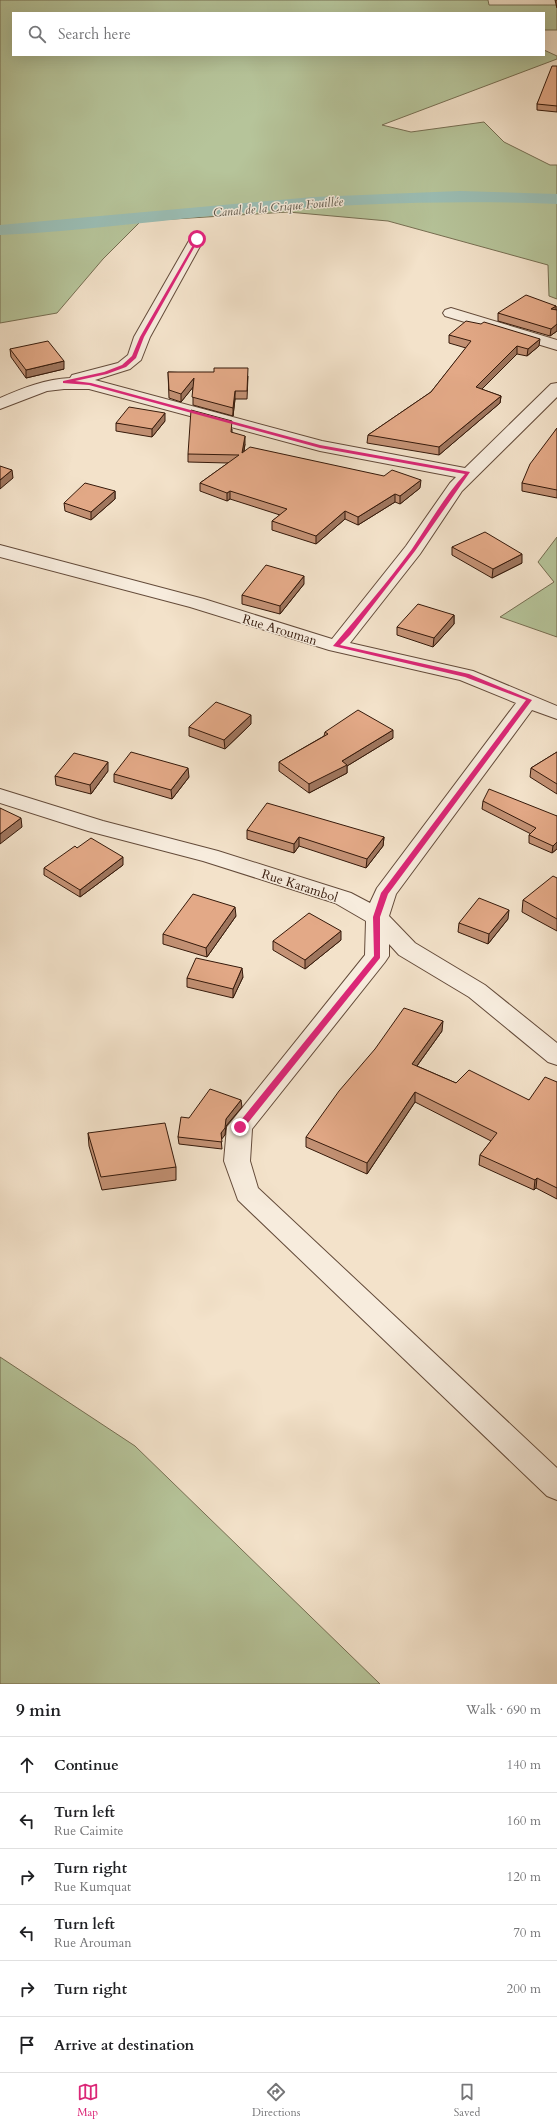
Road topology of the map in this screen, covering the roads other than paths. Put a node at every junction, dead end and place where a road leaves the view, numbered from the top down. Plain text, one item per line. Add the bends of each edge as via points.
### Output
1 (197, 239) dead end
2 (451, 313) dead end
3 (557, 345) edge
4 (65, 382) junction
5 (557, 388) edge
6 (0, 404) edge
7 (468, 474) junction
8 (0, 551) edge
9 (336, 646) junction
10 (529, 700) junction
11 (557, 713) edge
12 (0, 796) edge
13 (377, 917) junction
14 (557, 1056) edge
15 (557, 1487) edge

1 - 4 street via 142,337 135,357 124,366 105,373
2 - 3 street
4 - 6 street via 40,386
4 - 7 street via 90,384 320,446
5 - 7 street
7 - 9 street via 456,487 413,550
8 - 9 street, Rue Arouman via 198,604
9 - 10 street, Rue Arouman via 466,675
10 - 11 street, Rue Arouman
10 - 13 street via 385,893
12 - 13 street, Rue Karambol via 96,826 210,856 343,898
13 - 14 street, Rue Karambol via 407,949 477,991
13 - 15 street via 377,956 240,1127 237,1160 247,1193

